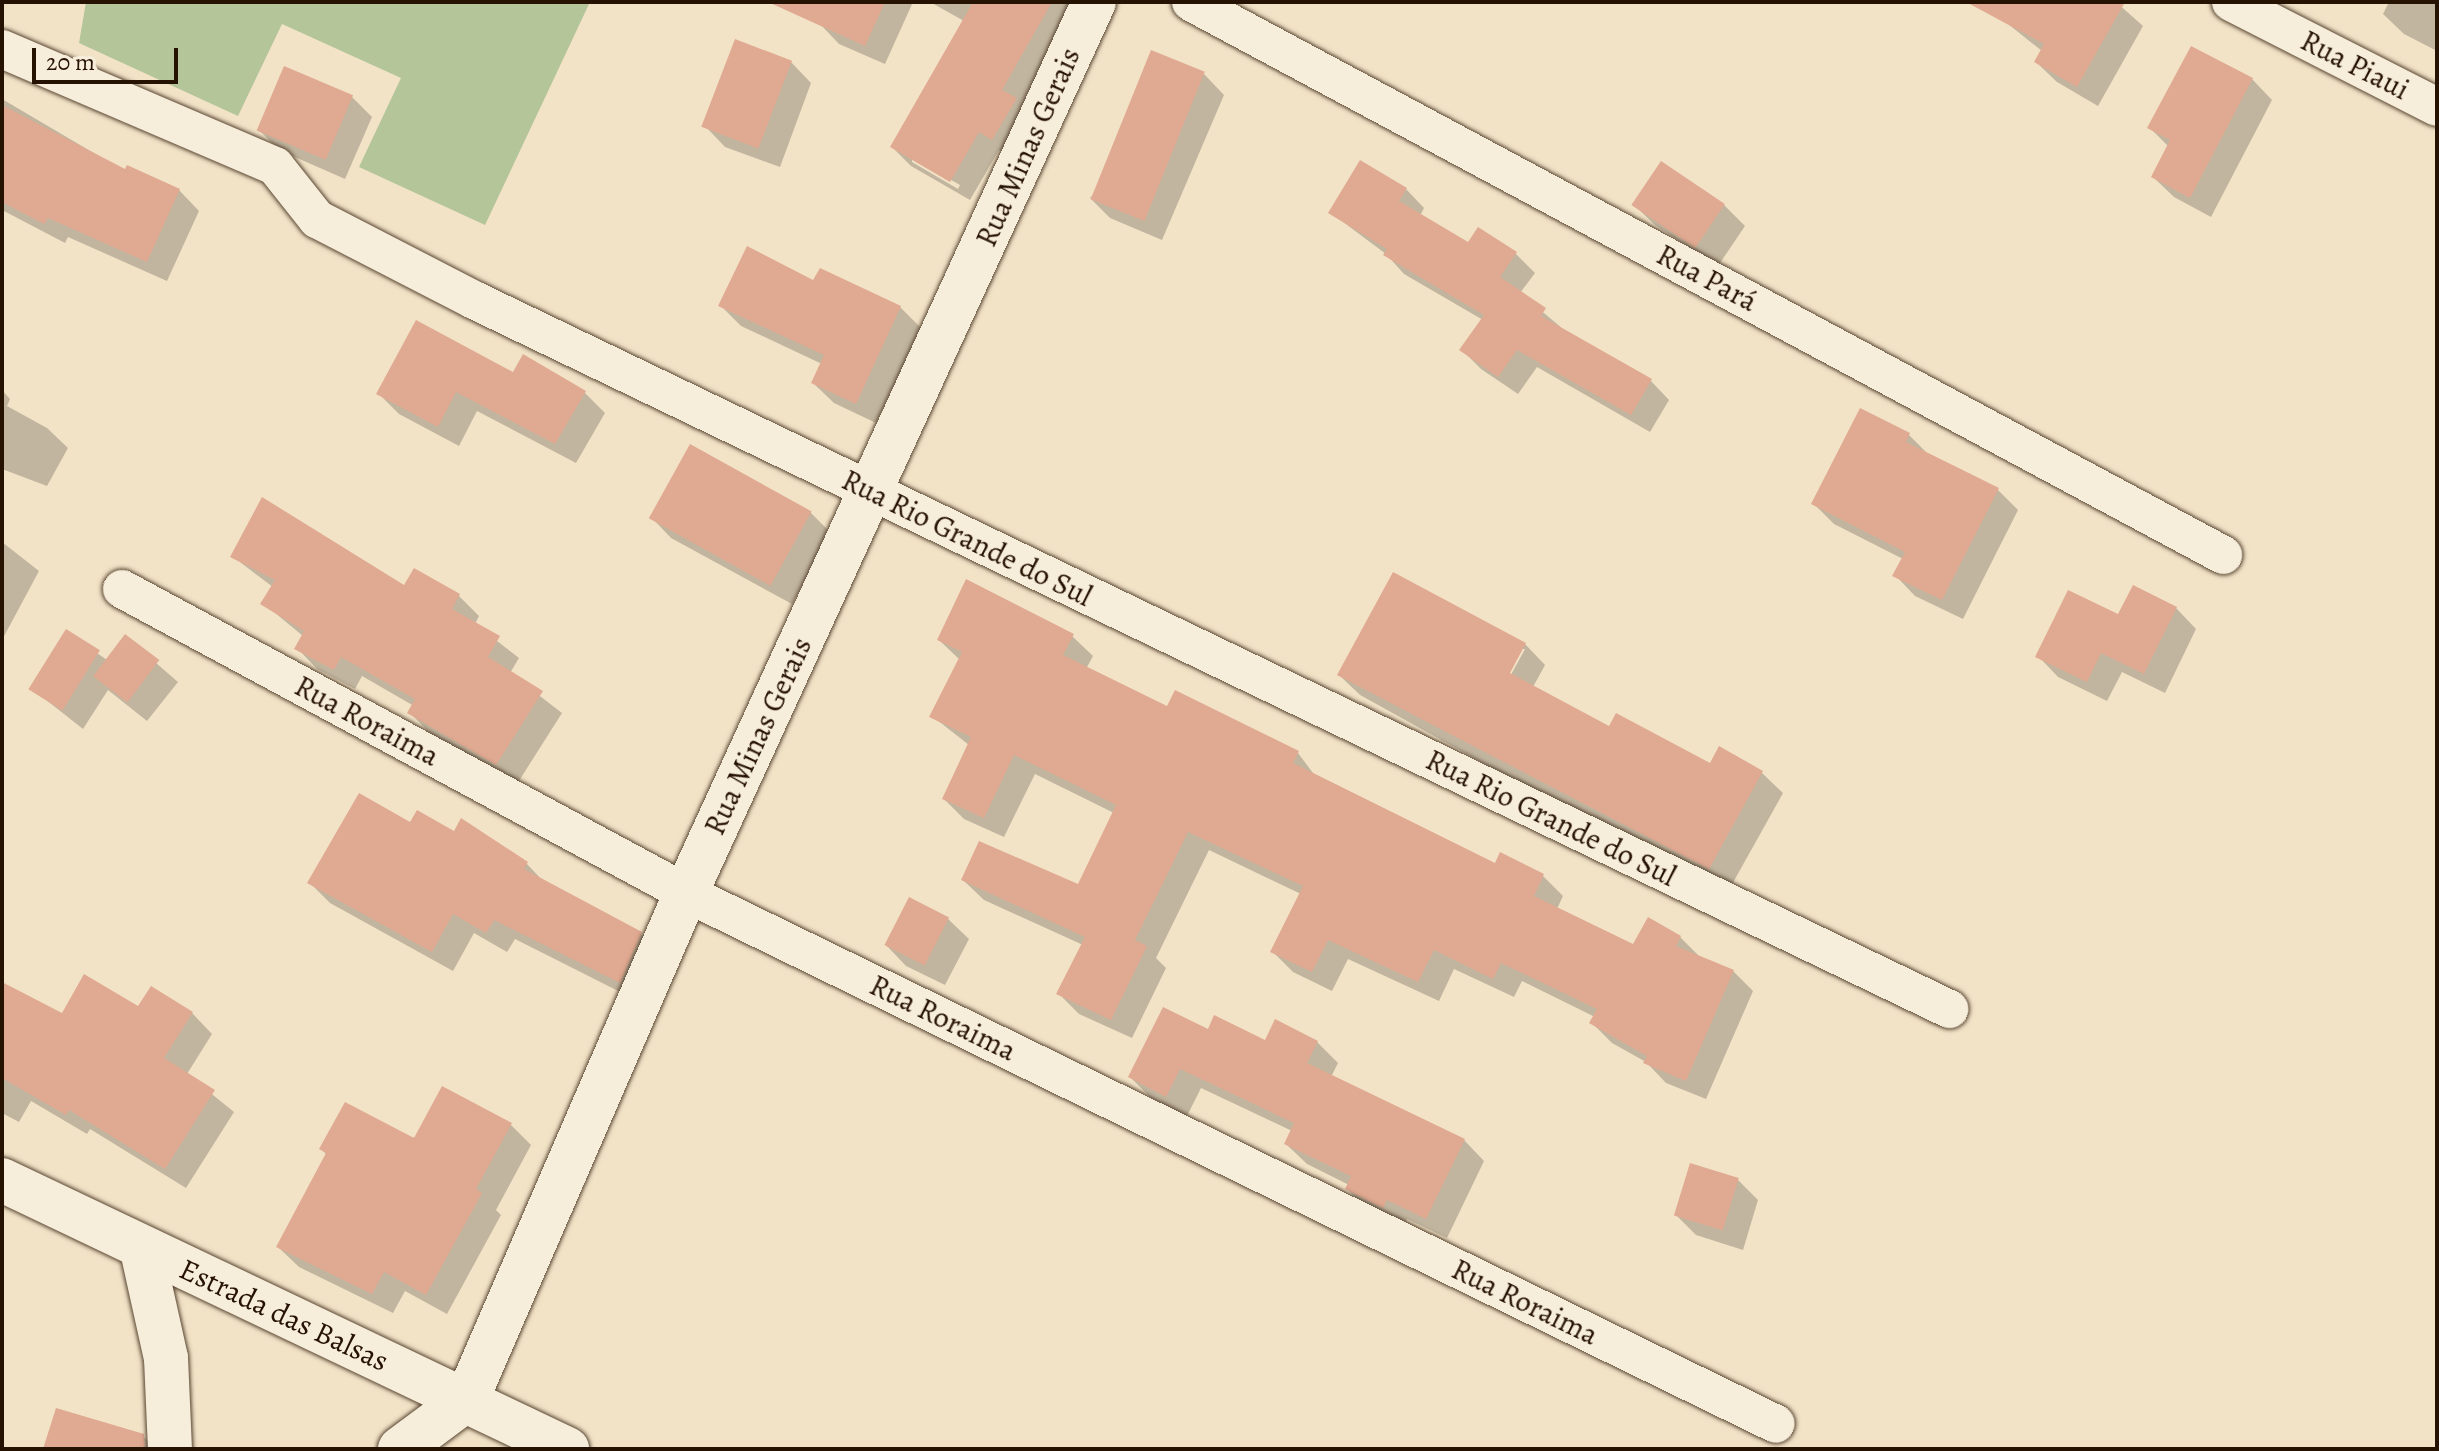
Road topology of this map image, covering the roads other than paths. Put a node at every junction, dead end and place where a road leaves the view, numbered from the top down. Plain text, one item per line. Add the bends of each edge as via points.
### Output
1 (1094, 2) edge
2 (1191, 2) edge
3 (2231, 2) edge
4 (2, 49) edge
5 (2437, 107) edge
6 (871, 492) junction
7 (2223, 555) dead end
8 (122, 589) dead end
9 (686, 893) junction
10 (1949, 1009) dead end
11 (2, 1180) edge
12 (142, 1250) junction
13 (467, 1399) junction
14 (1776, 1424) dead end
15 (170, 1449) edge
16 (400, 1449) edge
17 (567, 1449) edge

1 - 6 street, Rua Minas Gerais
2 - 7 street, Rua Pará
3 - 5 street, Rua Piaui
4 - 6 street, Rua Rio Grande do Sul via 275,166 317,219
6 - 9 street, Rua Minas Gerais
6 - 10 street, Rua Rio Grande do Sul
8 - 9 street, Rua Roraima
9 - 13 street, Rua Minas Gerais
9 - 14 street, Rua Roraima
11 - 12 street, Estrada das Balsas
12 - 13 street, Estrada das Balsas
12 - 15 street via 166,1358
13 - 16 street, Rua Minas Gerais
13 - 17 street, Estrada das Balsas

